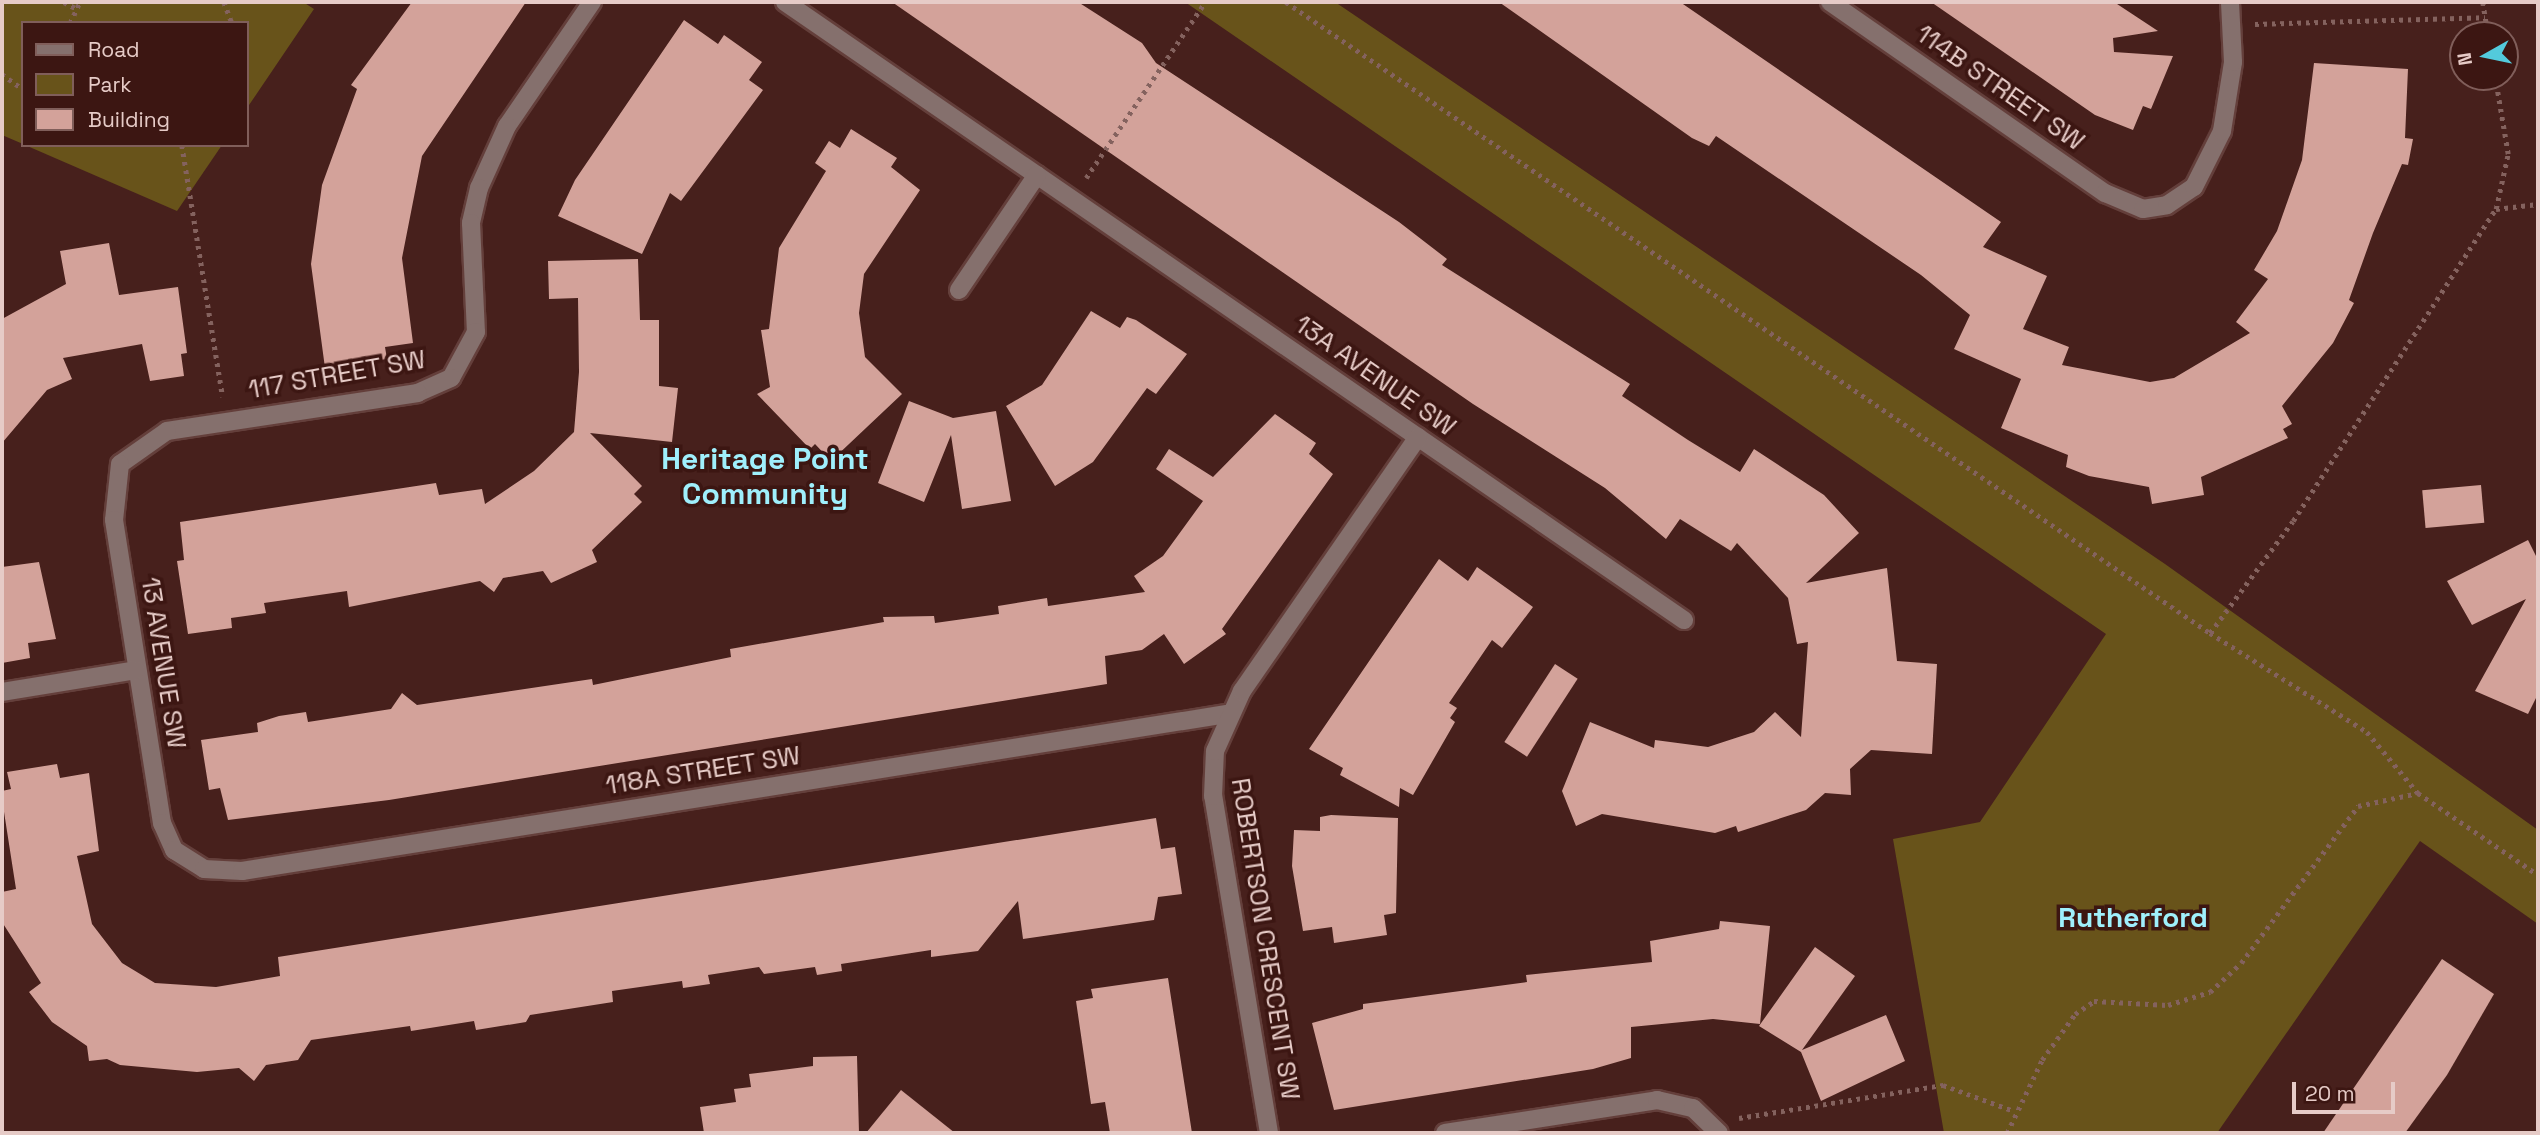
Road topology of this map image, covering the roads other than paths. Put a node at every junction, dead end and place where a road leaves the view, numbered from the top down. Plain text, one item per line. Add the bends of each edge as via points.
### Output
1 (592, 2) edge
2 (785, 2) edge
3 (1830, 2) edge
4 (2230, 2) edge
5 (1037, 175) junction
6 (958, 290) dead end
7 (1418, 437) junction
8 (120, 464) joint
9 (1684, 620) dead end
10 (136, 670) junction
11 (2, 692) edge
12 (1227, 714) junction
13 (188, 863) joint
14 (1715, 1128) edge
15 (1269, 1133) edge
16 (1445, 1133) edge

1 - 8 street, 117 STREET SW via 507,126 479,188 471,223 476,332 457,371 418,393 226,421 150,438
2 - 5 street, 13A AVENUE SW
3 - 4 street, 114B STREET SW via 2105,193 2143,209 2181,198 2208,163 2229,98
5 - 6 street
5 - 7 street, 13A AVENUE SW
7 - 9 street, 13A AVENUE SW
7 - 12 street, ROBERTSON CRESCENT SW
8 - 10 street, 13 AVENUE SW via 114,520
10 - 11 street
10 - 13 street, 13 AVENUE SW via 162,823
12 - 13 street, 118A STREET SW via 242,871
12 - 15 street, ROBERTSON CRESCENT SW via 1215,751 1213,796
14 - 16 street via 1693,1108 1657,1100

